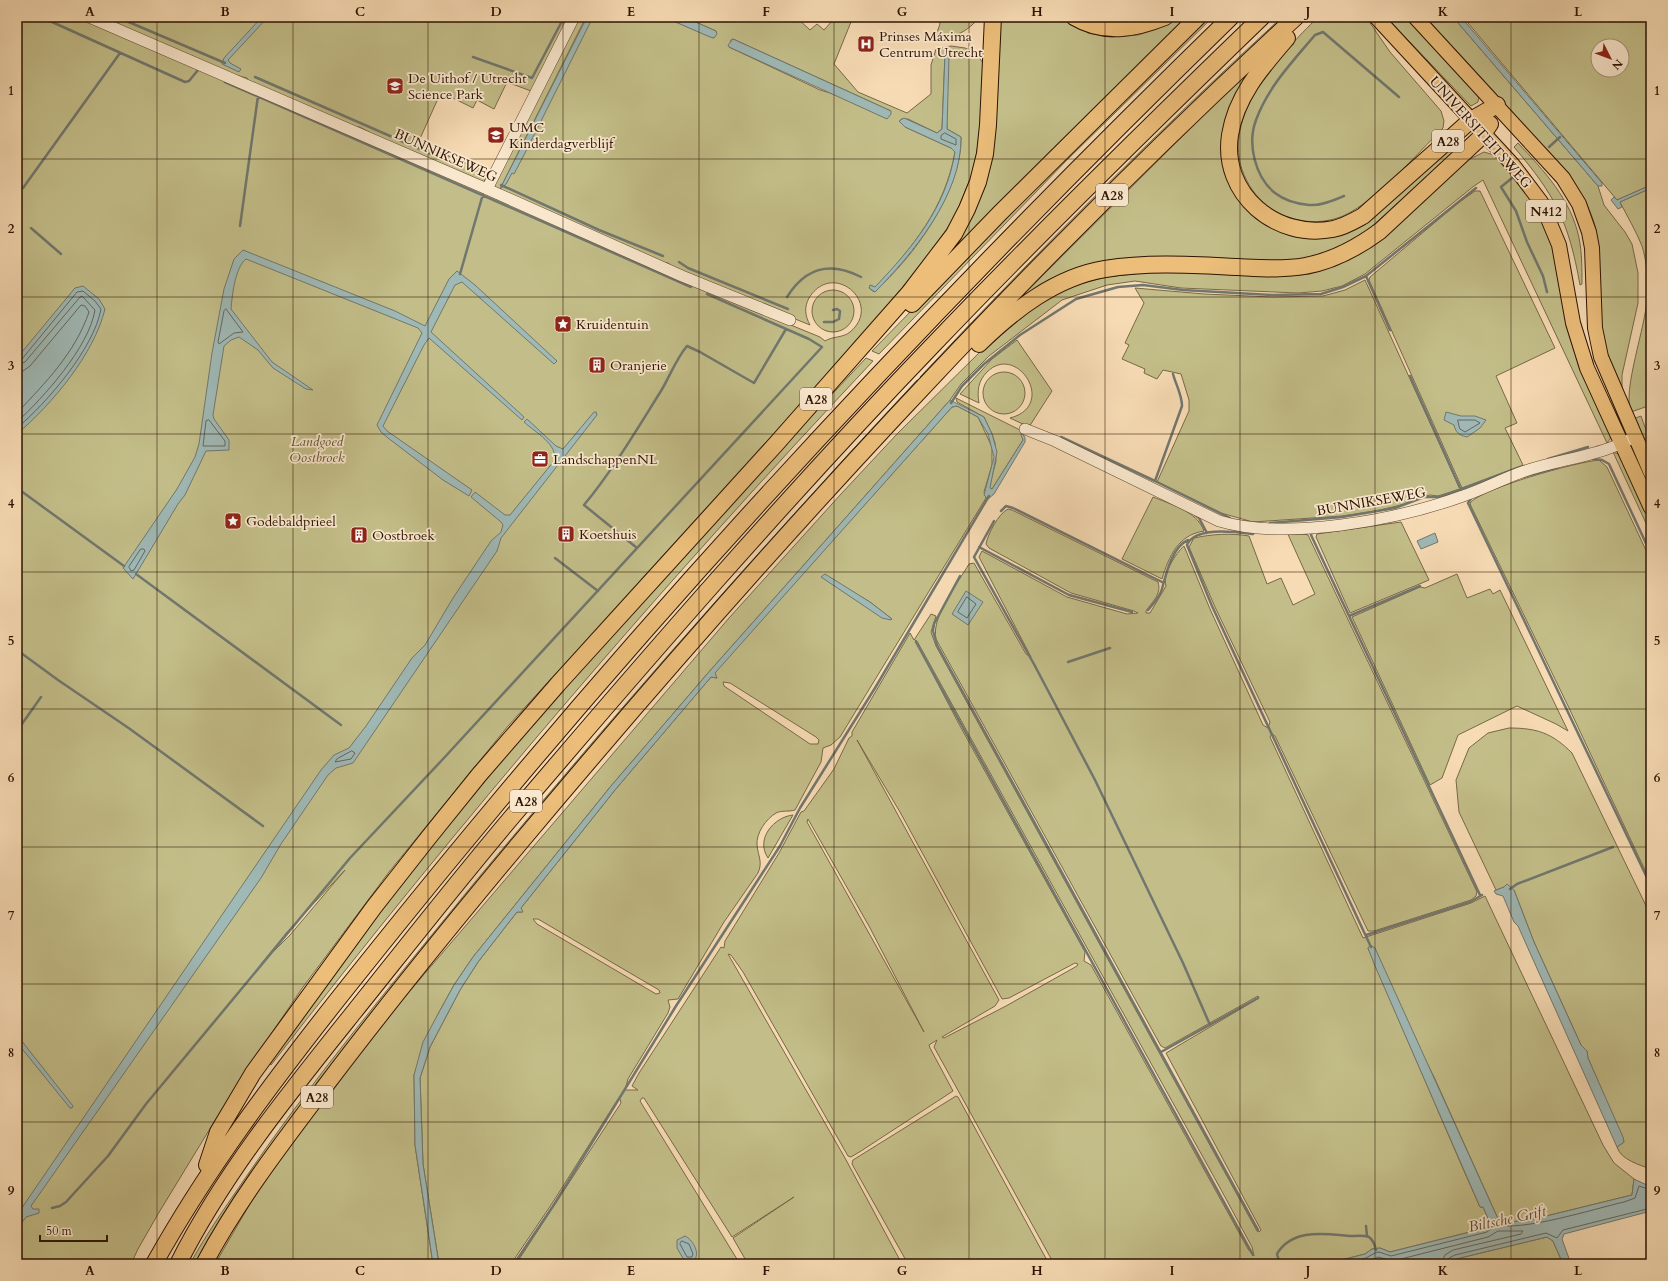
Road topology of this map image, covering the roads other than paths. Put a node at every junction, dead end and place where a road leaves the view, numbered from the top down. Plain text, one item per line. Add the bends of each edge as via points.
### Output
1 (89, 17) edge
2 (574, 17) edge
3 (993, 17) edge
4 (1074, 17) edge
5 (1165, 17) edge
6 (1198, 17) edge
7 (1231, 17) edge
8 (1262, 17) edge
9 (1296, 17) edge
10 (1306, 17) edge
11 (1376, 17) edge
12 (1414, 17) edge
13 (1497, 105) junction
14 (1471, 120) junction
15 (1487, 129) junction
16 (487, 189) junction
17 (790, 320) dead end
18 (1025, 429) dead end
19 (882, 432) junction
20 (1635, 437) junction
21 (1620, 443) junction
22 (776, 444) junction
23 (1651, 473) edge
24 (1651, 508) edge
25 (201, 1184) junction
26 (154, 1264) edge
27 (178, 1264) edge
28 (204, 1264) edge

1 - 16 street, BUNNIKSEWEG
2 - 16 street
3 - 22 highway, A28 via 985,154 968,209 950,239 909,293
4 - 5 highway via 1093,26 1110,28 1141,26
6 - 22 highway, A28 via 1000,213
7 - 25 highway, A28 via 977,269 837,416 684,586 536,757 385,939 248,1115
8 - 27 highway, A28 via 1123,150 930,347 775,514 638,669 471,865 266,1124 220,1191
9 - 19 highway, A28 via 1222,85 1024,281
10 - 14 highway, A28 via 1252,81 1242,99 1230,135 1228,153 1238,186 1260,212 1271,219 1291,228 1303,230 1334,229 1350,224 1376,206
11 - 14 main road, UNIVERSITEITSWEG / N412
12 - 13 main road, UNIVERSITEITSWEG / N412
13 - 14 highway, A28
13 - 15 main road
13 - 20 main road, UNIVERSITEITSWEG / N412 via 1563,178 1584,216 1592,248 1595,328 1600,350
14 - 15 main road, UNIVERSITEITSWEG / N412
15 - 19 highway, A28 via 1380,231 1336,258 1303,267 1157,264 1105,269 1077,277 1053,288 1036,297 993,331
15 - 21 main road, UNIVERSITEITSWEG / N412 via 1547,213 1559,245 1579,346
16 - 17 street, BUNNIKSEWEG
18 - 21 street, BUNNIKSEWEG via 1055,441 1218,521 1262,528 1348,523 1397,514 1464,496 1527,470 1608,449
19 - 28 highway, A28 via 697,635 574,778 370,1026 278,1149
20 - 21 street, BUNNIKSEWEG
20 - 23 main road, UNIVERSITEITSWEG / N412
21 - 24 main road, UNIVERSITEITSWEG / N412
22 - 25 highway, A28 via 553,690 479,775 395,880 254,1073 218,1132
25 - 26 highway, A28

